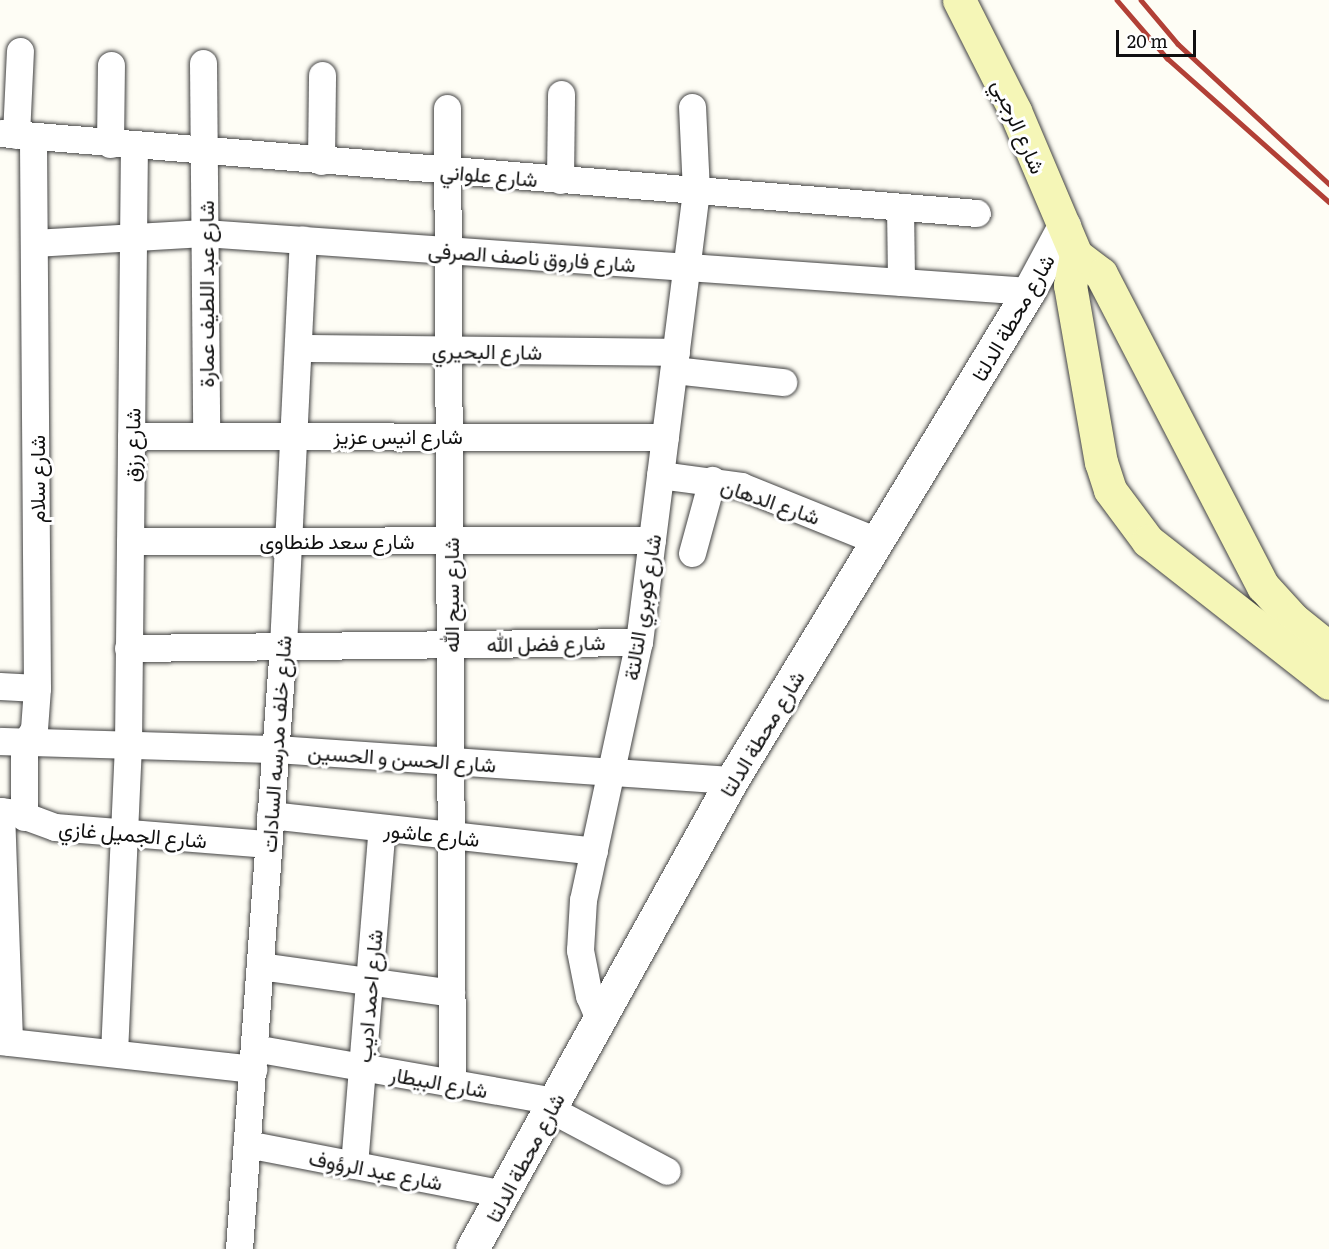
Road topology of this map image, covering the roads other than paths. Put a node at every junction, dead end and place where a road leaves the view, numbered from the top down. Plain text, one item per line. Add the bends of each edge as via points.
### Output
1 (959, 0) edge
2 (20, 51) dead end
3 (203, 63) dead end
4 (111, 65) dead end
5 (322, 75) dead end
6 (561, 94) dead end
7 (692, 107) dead end
8 (447, 108) dead end
9 (17, 135) edge
10 (122, 145) junction
11 (204, 152) junction
12 (321, 161) junction
13 (448, 171) junction
14 (560, 180) junction
15 (696, 191) junction
16 (900, 207) junction
17 (977, 213) dead end
18 (204, 233) junction
19 (133, 237) junction
20 (303, 239) junction
21 (1070, 240) junction
22 (34, 243) junction
23 (448, 250) junction
24 (686, 267) junction
25 (901, 282) junction
26 (1029, 291) junction
27 (298, 348) junction
28 (448, 349) junction
29 (675, 361) junction
30 (783, 382) dead end
31 (449, 434) junction
32 (294, 435) junction
33 (131, 436) junction
34 (206, 436) junction
35 (665, 437) junction
36 (660, 475) junction
37 (712, 480) junction
38 (450, 539) junction
39 (289, 540) junction
40 (652, 540) junction
41 (130, 541) junction
42 (877, 541) junction
43 (692, 553) dead end
44 (1263, 586) junction
45 (1226, 603) junction
46 (639, 642) junction
47 (450, 643) junction
48 (283, 646) junction
49 (128, 648) junction
50 (1329, 648) edge
51 (1329, 683) edge
52 (0, 686) edge
53 (37, 688) junction
54 (12, 742) edge
55 (128, 745) junction
56 (275, 749) junction
57 (451, 760) junction
58 (611, 772) junction
59 (732, 780) junction
60 (8, 813) edge
61 (270, 815) junction
62 (382, 828) junction
63 (124, 833) junction
64 (451, 835) junction
65 (268, 844) junction
66 (594, 851) junction
67 (260, 966) junction
68 (369, 982) junction
69 (451, 993) junction
70 (599, 1018) junction
71 (5, 1041) edge
72 (114, 1053) junction
73 (253, 1058) junction
74 (362, 1067) junction
75 (452, 1083) junction
76 (552, 1105) junction
77 (247, 1143) junction
78 (354, 1165) junction
79 (667, 1171) dead end
80 (506, 1194) junction
81 (239, 1249) edge
82 (472, 1249) edge

1 - 21 main road, شارع الرجبي via 1015,111
2 - 9 street, شارع سلام
3 - 11 street, شارع عبد اللطيف عمارة
4 - 10 street, شارع رزق
5 - 12 street
6 - 14 street
7 - 15 street, شارع كوبري التالتة
8 - 13 street, شارع سبح الله
9 - 10 street, شارع علواني
9 - 22 street, شارع سلام
10 - 11 street, شارع علواني
10 - 19 street, شارع رزق
11 - 12 street, شارع علواني
11 - 18 street, شارع عبد اللطيف عمارة
12 - 13 street, شارع علواني
13 - 14 street, شارع علواني
13 - 23 street, شارع سبح الله
14 - 15 street, شارع علواني
15 - 16 street, شارع علواني
15 - 24 street, شارع كوبري التالتة
16 - 17 street, شارع علواني
16 - 25 street
18 - 19 street, شارع فاروق ناصف الصرفى
18 - 20 street, شارع فاروق ناصف الصرفى
18 - 34 street, شارع عبد اللطيف عمارة
19 - 22 street, شارع فاروق ناصف الصرفى
19 - 33 street, شارع رزق
20 - 23 street, شارع فاروق ناصف الصرفى
20 - 27 street, شارع خلف مدرسه السادات
21 - 26 street, شارع محطة الدلتا
21 - 44 main road via 1101,274
21 - 45 main road via 1070,285 1101,462 1110,490 1148,541
22 - 53 street, شارع سلام
23 - 24 street, شارع فاروق ناصف الصرفى
23 - 28 street, شارع سبح الله
24 - 25 street, شارع فاروق ناصف الصرفى
24 - 29 street, شارع كوبري التالتة
25 - 26 street, شارع فاروق ناصف الصرفى
26 - 42 street, شارع محطة الدلتا
27 - 28 street, شارع البحيري
27 - 32 street, شارع خلف مدرسه السادات
28 - 29 street, شارع البحيري
28 - 31 street, شارع سبح الله
29 - 30 street, شارع البحيري
29 - 35 street, شارع كوبري التالتة
31 - 32 street, شارع انيس عزيز
31 - 35 street, شارع انيس عزيز
31 - 38 street, شارع سبح الله
32 - 34 street, شارع انيس عزيز
32 - 39 street, شارع خلف مدرسه السادات
33 - 34 street, شارع انيس عزيز
33 - 41 street, شارع رزق
35 - 36 street, شارع كوبري التالتة
36 - 37 street, شارع الدهان
36 - 40 street, شارع كوبري التالتة
37 - 42 street, شارع الدهان via 769,495
37 - 43 street
38 - 39 street, شارع سعد طنطاوى
38 - 40 street, شارع سعد طنطاوى
38 - 47 street, شارع سبح الله
39 - 41 street, شارع سعد طنطاوى
39 - 48 street, شارع خلف مدرسه السادات
40 - 46 street, شارع كوبري التالتة
41 - 49 street, شارع رزق
42 - 59 street, شارع محطة الدلتا
44 - 45 main road
44 - 50 main road via 1293,619
45 - 51 main road
46 - 47 street, شارع فضل الله
46 - 58 street, شارع كوبري التالتة
47 - 48 street, شارع فضل الله
47 - 57 street, شارع سبح الله
48 - 49 street, شارع فضل الله
48 - 56 street, شارع خلف مدرسه السادات
49 - 55 street, شارع رزق
52 - 53 street
53 - 54 street, شارع سلام via 34,729
54 - 55 street, شارع الحسن و الحسين
54 - 60 street, شارع سلام
55 - 56 street, شارع الحسن و الحسين
55 - 63 street, شارع رزق
56 - 57 street, شارع الحسن و الحسين
56 - 61 street, شارع خلف مدرسه السادات
57 - 58 street, شارع الحسن و الحسين
57 - 64 street, شارع سبح الله
58 - 59 street, شارع الحسن و الحسين
58 - 66 street, شارع كوبري التالتة
59 - 70 street, شارع محطة الدلتا
60 - 63 street, شارع الجميل غازي via 55,827
60 - 71 street, شارع سلام
61 - 62 street, شارع عاشور
61 - 65 street, شارع خلف مدرسه السادات
62 - 64 street, شارع عاشور
62 - 68 street, شارع احمد اديب
63 - 65 street, شارع الجميل غازي
63 - 72 street, شارع رزق
64 - 66 street, شارع عاشور
64 - 69 street, شارع سبح الله
65 - 67 street, شارع خلف مدرسه السادات
66 - 70 street, شارع كوبري التالتة via 583,900 580,950 589,996
67 - 68 street
67 - 73 street, شارع خلف مدرسه السادات
68 - 69 street
68 - 74 street, شارع احمد اديب
69 - 75 street, شارع سبح الله
70 - 76 street, شارع محطة الدلتا
71 - 72 street, شارع البيطار
72 - 73 street, شارع البيطار
73 - 74 street, شارع البيطار
73 - 77 street, شارع خلف مدرسه السادات
74 - 75 street, شارع البيطار
74 - 78 street, شارع احمد اديب
75 - 76 street, شارع البيطار
76 - 79 street, شارع البيطار
76 - 80 street, شارع محطة الدلتا
77 - 78 street, شارع عبد الرؤوف
77 - 81 street, شارع خلف مدرسه السادات
78 - 80 street, شارع عبد الرؤوف
80 - 82 street, شارع محطة الدلتا

